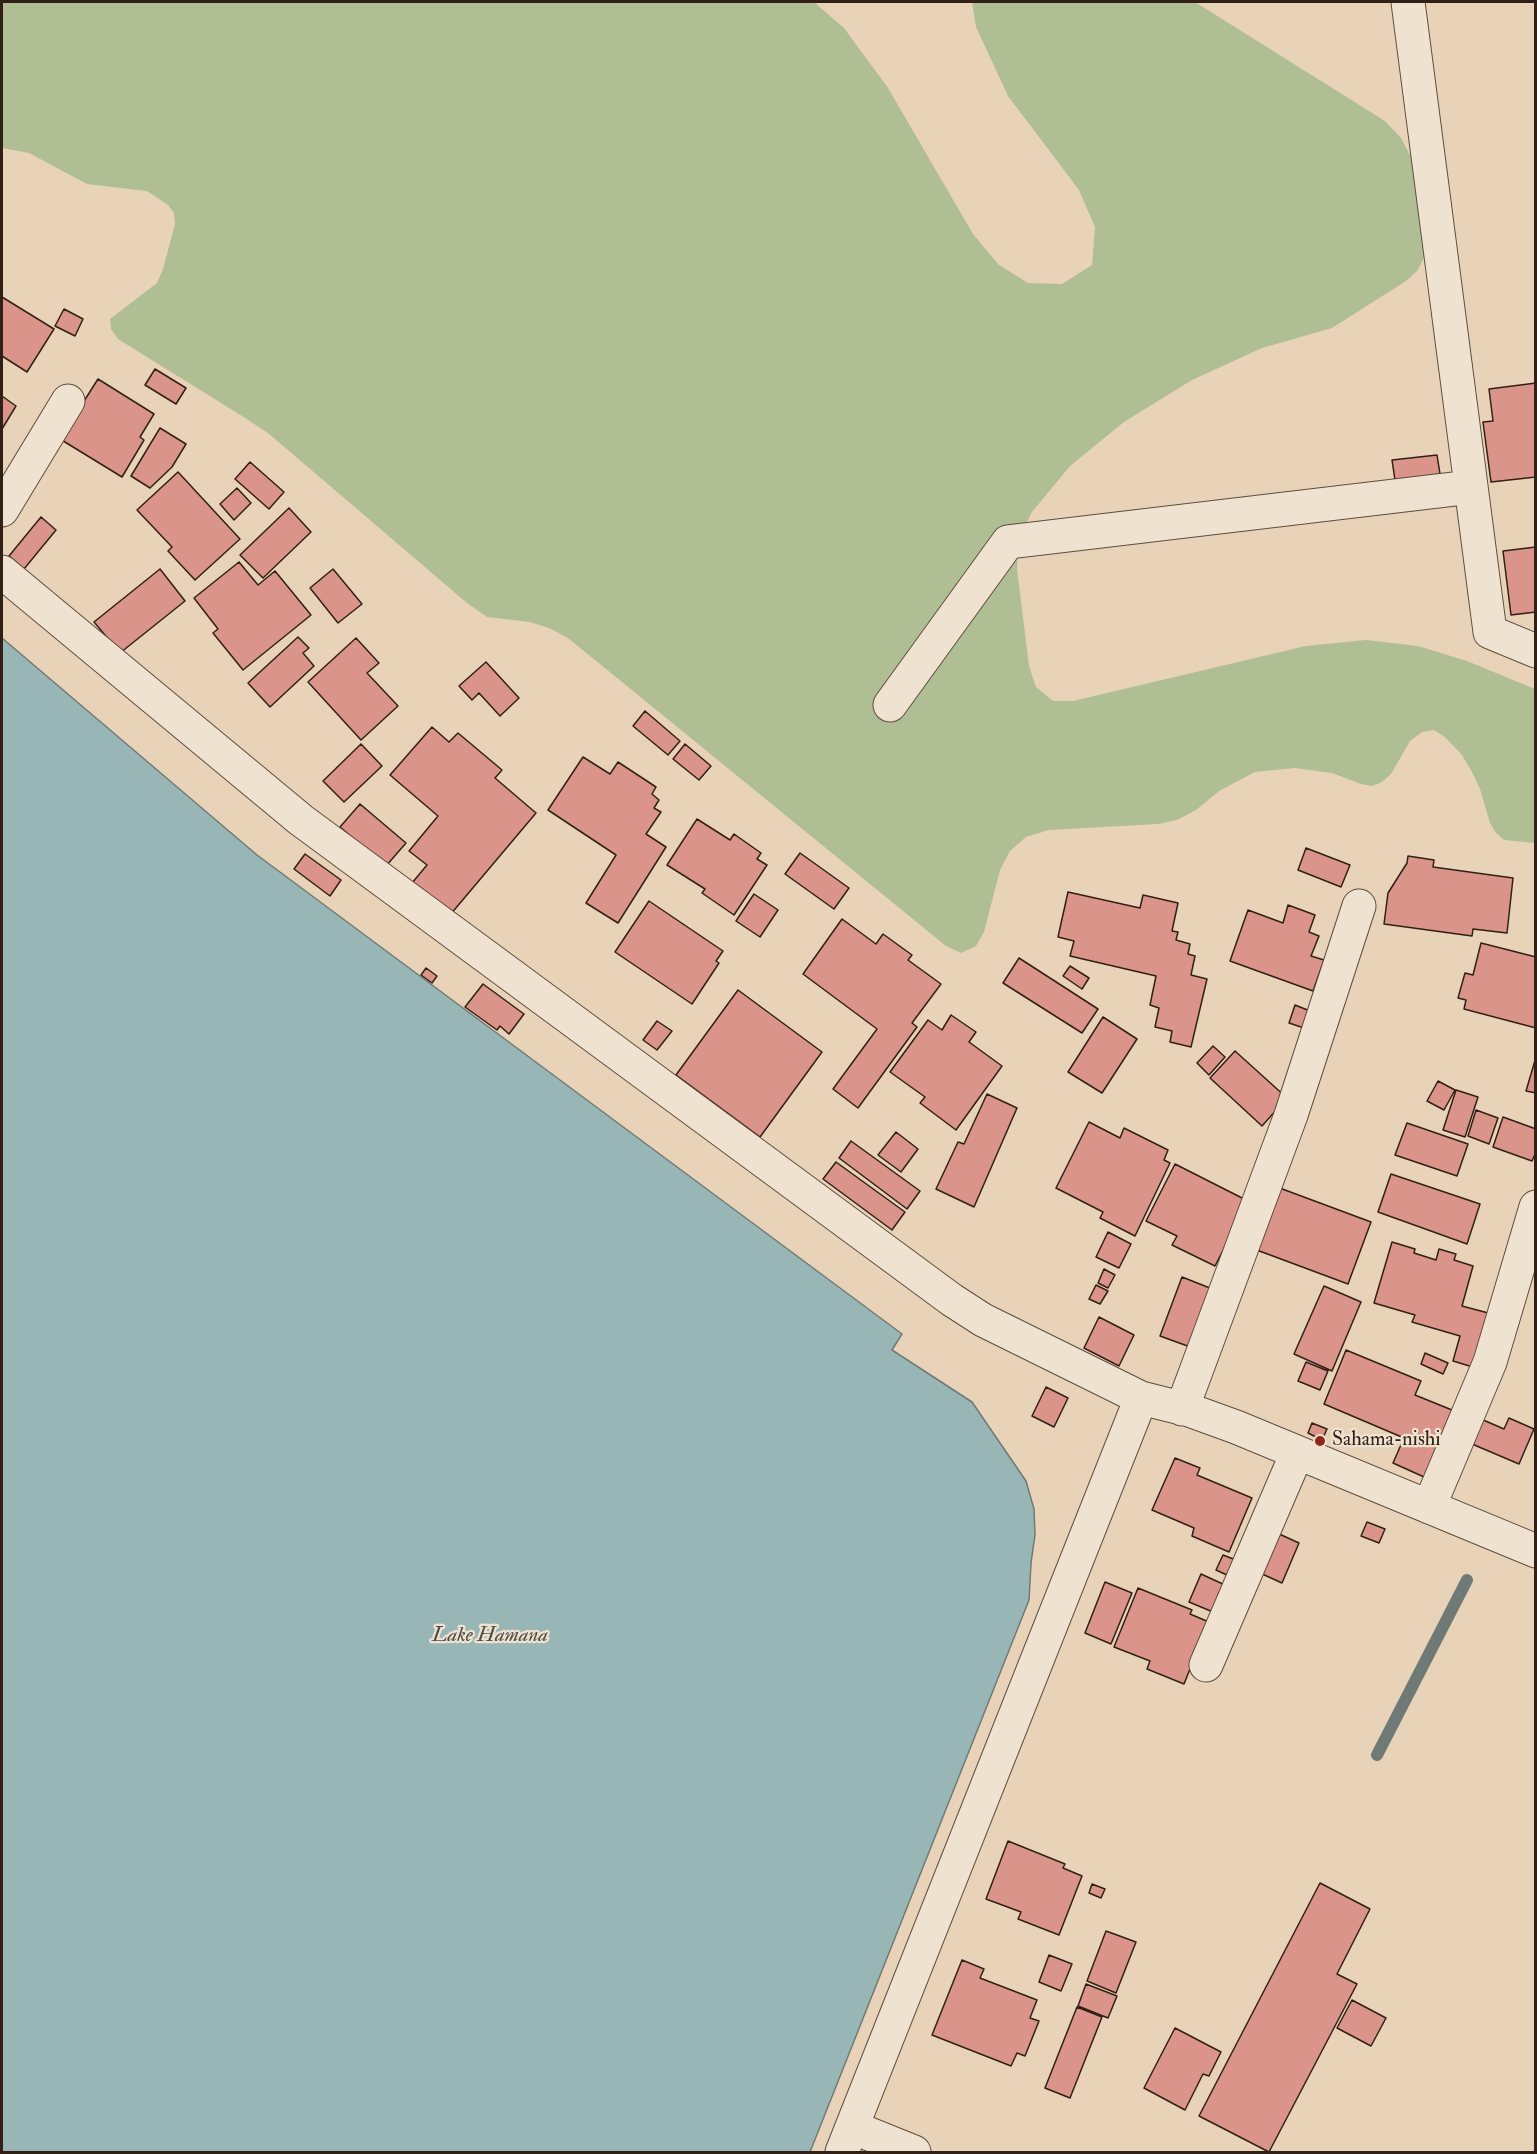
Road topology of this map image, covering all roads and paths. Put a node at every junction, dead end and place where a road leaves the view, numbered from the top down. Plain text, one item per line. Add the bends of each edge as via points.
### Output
1 (1408, 2) edge
2 (68, 401) dead end
3 (1471, 487) junction
4 (2, 510) edge
5 (2, 572) edge
6 (1536, 651) edge
7 (891, 705) dead end
8 (1359, 906) dead end
9 (1536, 1207) edge
10 (1141, 1398) junction
11 (1182, 1408) junction
12 (1297, 1453) junction
13 (1429, 1508) junction
14 (1536, 1551) edge
15 (1206, 1665) dead end
16 (847, 2140) edge
17 (914, 2152) edge

1 - 3 street
2 - 4 street
3 - 6 street via 1490,632
3 - 7 street via 1008,542
5 - 10 street via 301,820 952,1300 1014,1337
8 - 11 street via 1291,1115
9 - 13 street via 1490,1362
10 - 11 street
10 - 16 street
11 - 12 street
12 - 13 street
12 - 15 street
13 - 14 street
16 - 17 street

